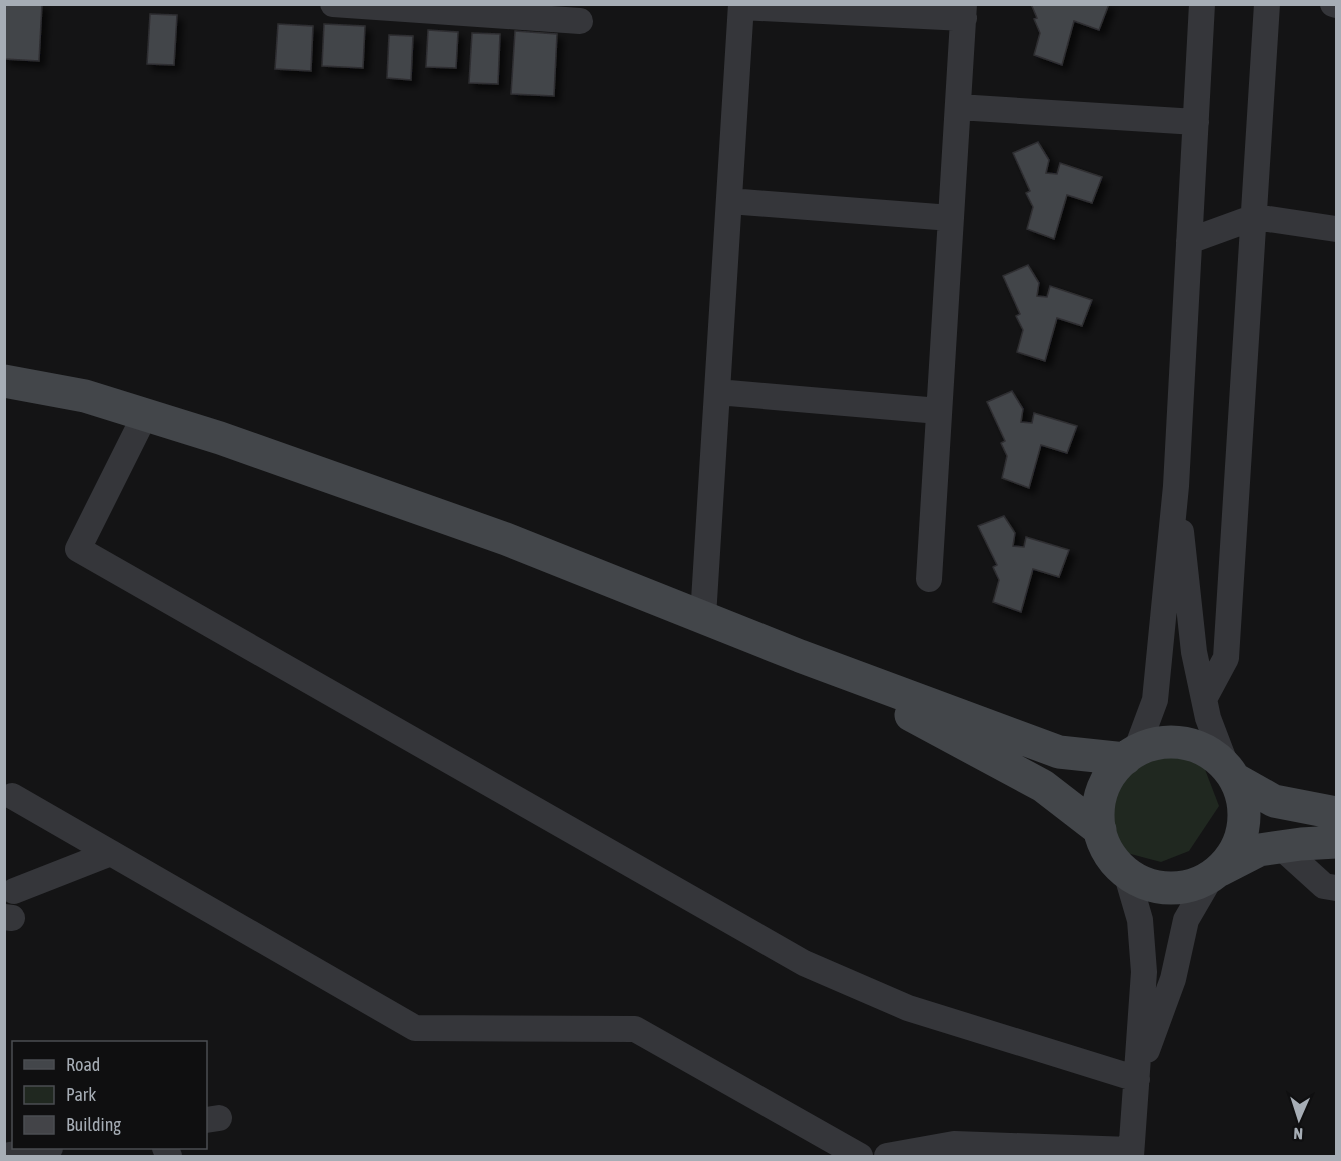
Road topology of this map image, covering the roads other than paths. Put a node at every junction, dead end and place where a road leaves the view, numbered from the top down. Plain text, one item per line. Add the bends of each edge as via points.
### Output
1 (333, 4) edge
2 (1202, 4) edge
3 (1267, 4) edge
4 (741, 6) edge
5 (493, 10) edge
6 (964, 11) edge
7 (580, 21) dead end
8 (958, 107) junction
9 (1196, 122) junction
10 (729, 201) junction
11 (1255, 217) junction
12 (951, 218) junction
13 (1336, 229) edge
14 (1189, 241) junction
15 (4, 381) edge
16 (717, 392) junction
17 (939, 411) junction
18 (145, 415) junction
19 (1176, 486) junction
20 (929, 579) dead end
21 (703, 617) junction
22 (800, 656) junction
23 (1204, 699) junction
24 (1130, 755) junction
25 (1231, 774) junction
26 (12, 796) dead end
27 (1336, 813) edge
28 (1100, 830) junction
29 (1336, 842) edge
30 (1281, 847) junction
31 (111, 853) junction
32 (1126, 872) junction
33 (1214, 874) junction
34 (1336, 888) edge
35 (14, 891) dead end
36 (1137, 1079) junction
37 (44, 1149) edge
38 (1131, 1153) edge
39 (4, 1156) edge
40 (860, 1156) edge
41 (887, 1156) edge

1 - 5 street
2 - 9 street
3 - 11 street
4 - 6 street
4 - 10 street
5 - 7 street
6 - 8 street
8 - 9 street
8 - 12 street
9 - 14 street
10 - 12 street
10 - 16 street
11 - 13 street
11 - 14 street
11 - 23 street via 1226,658
12 - 17 street
14 - 19 street
15 - 18 street via 85,396
16 - 17 street
16 - 21 street
17 - 20 street
18 - 21 street via 506,539
18 - 36 street via 78,549 804,963 908,1008
19 - 23 street via 1194,652
19 - 24 street via 1155,700
21 - 22 street
22 - 24 street via 1059,752
22 - 28 street via 1043,786
23 - 25 street
24 - 25 street via 1155,744 1175,742 1196,746 1213,755
24 - 28 street via 1114,769 1103,789 1098,807
25 - 27 street via 1274,801
25 - 33 street via 1243,801 1244,823 1233,853
26 - 31 street
28 - 32 street via 1114,860
29 - 30 street
30 - 33 street via 1259,850
30 - 34 street via 1324,886
31 - 35 street
31 - 40 street via 415,1028 635,1029
32 - 33 street via 1147,884 1169,888
32 - 36 street via 1140,920 1144,972
33 - 36 street via 1186,920 1173,979
36 - 38 street
37 - 39 street
38 - 41 street via 954,1144

